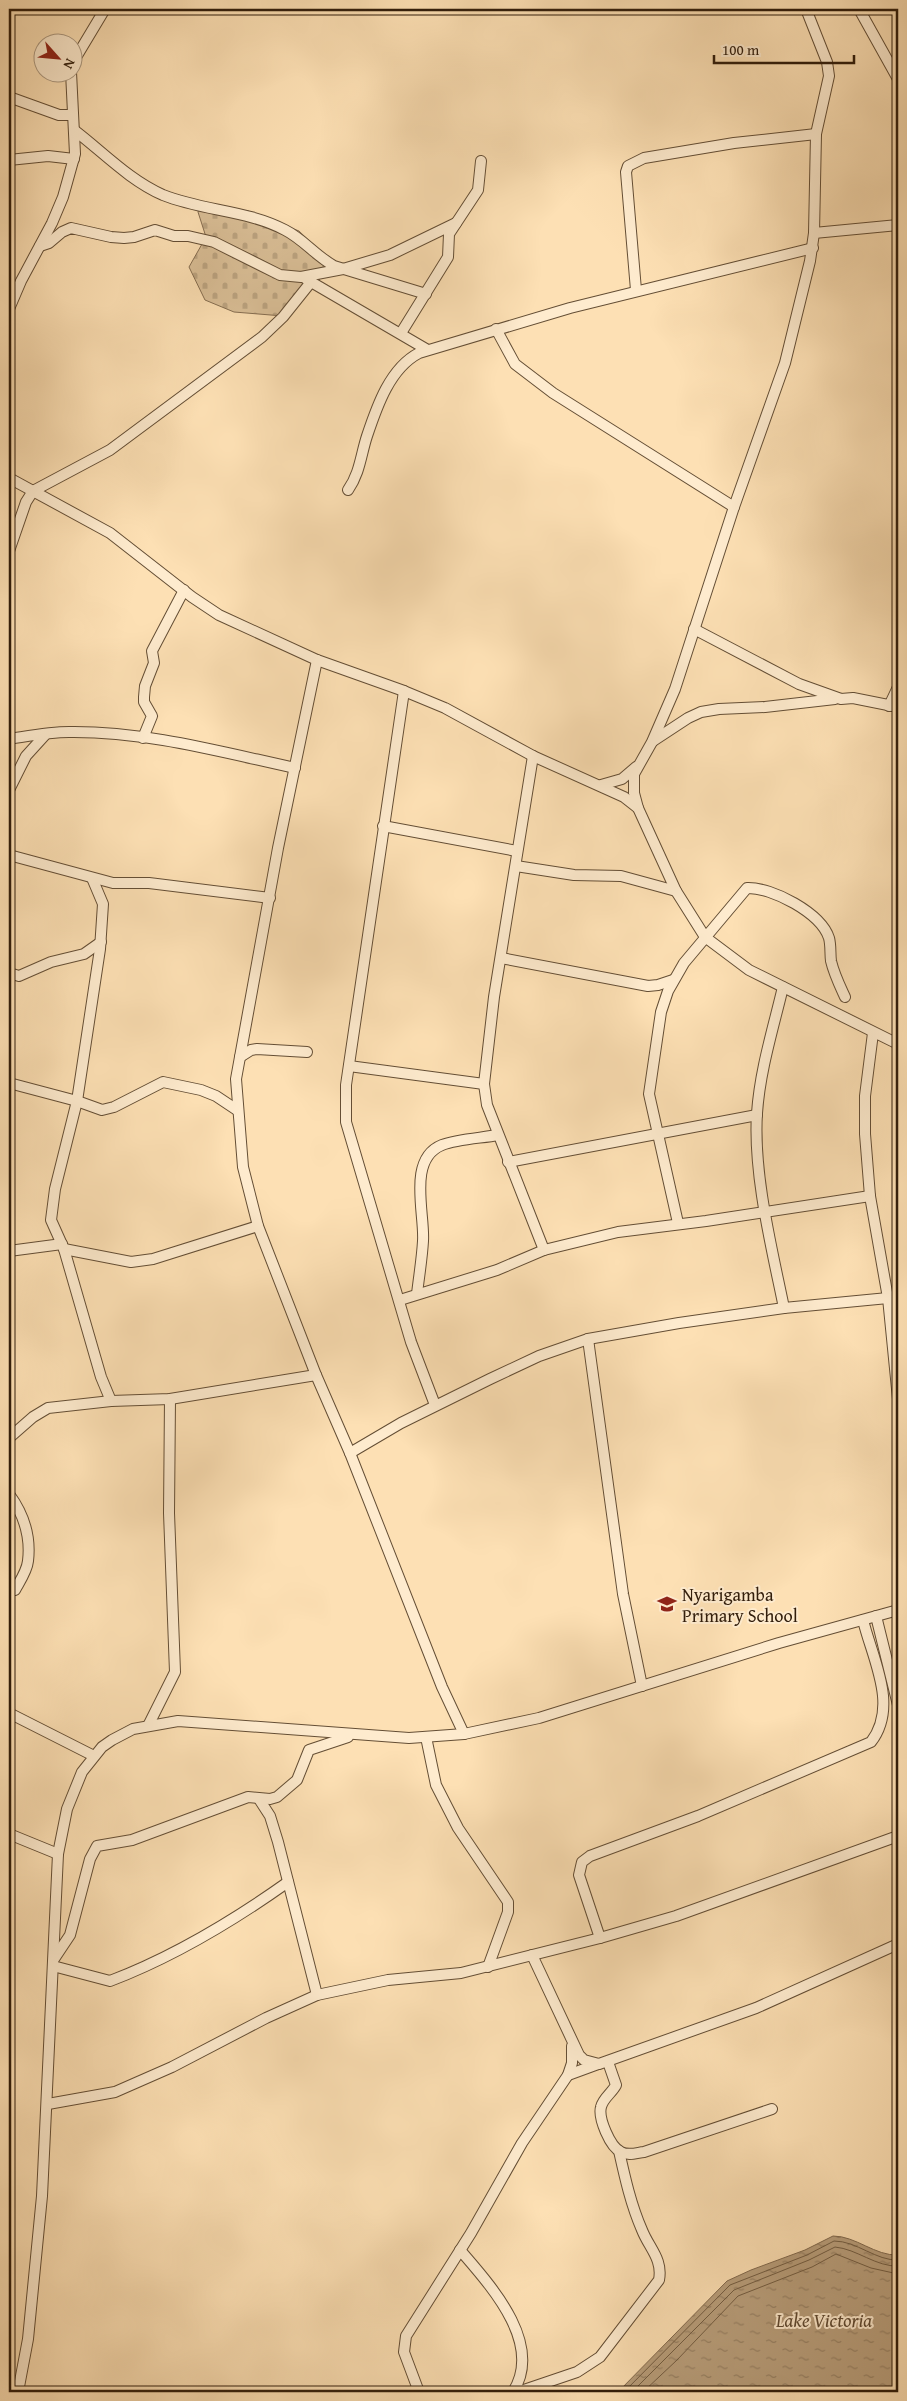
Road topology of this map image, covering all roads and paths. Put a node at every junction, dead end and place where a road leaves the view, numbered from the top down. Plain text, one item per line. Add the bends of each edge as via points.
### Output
1 (105, 9) edge
2 (806, 9) edge
3 (859, 9) edge
4 (82, 47) edge
5 (898, 79) edge
6 (71, 82) edge
7 (9, 97) edge
8 (72, 115) junction
9 (74, 130) junction
10 (816, 134) junction
11 (9, 160) edge
12 (74, 160) junction
13 (481, 161) dead end
14 (456, 223) junction
15 (898, 225) edge
16 (814, 233) junction
17 (40, 246) junction
18 (812, 248) junction
19 (343, 270) junction
20 (301, 277) junction
21 (311, 282) junction
22 (636, 290) junction
23 (426, 294) junction
24 (9, 309) edge
25 (496, 329) junction
26 (401, 333) junction
27 (426, 349) junction
28 (9, 478) edge
29 (348, 490) dead end
30 (33, 491) junction
31 (734, 507) junction
32 (9, 551) edge
33 (184, 590) junction
34 (694, 629) junction
35 (316, 660) junction
36 (898, 687) edge
37 (404, 691) junction
38 (841, 699) junction
39 (894, 706) edge
40 (46, 734) junction
41 (143, 738) junction
42 (9, 739) edge
43 (652, 742) junction
44 (533, 756) junction
45 (637, 766) junction
46 (295, 768) junction
47 (601, 785) junction
48 (9, 790) edge
49 (638, 808) junction
50 (383, 826) junction
51 (517, 852) junction
52 (9, 855) edge
53 (516, 866) junction
54 (92, 878) junction
55 (676, 891) junction
56 (270, 898) junction
57 (705, 937) junction
58 (101, 942) junction
59 (501, 958) junction
60 (9, 973) edge
61 (673, 980) junction
62 (653, 986) junction
63 (783, 987) junction
64 (846, 997) dead end
65 (664, 1003) junction
66 (873, 1033) junction
67 (898, 1044) edge
68 (307, 1052) dead end
69 (240, 1057) junction
70 (349, 1066) junction
71 (9, 1084) edge
72 (484, 1084) junction
73 (77, 1101) junction
74 (237, 1110) junction
75 (757, 1115) junction
76 (658, 1134) junction
77 (498, 1135) junction
78 (508, 1162) junction
79 (870, 1196) junction
80 (765, 1212) junction
81 (678, 1223) junction
82 (258, 1226) junction
83 (63, 1247) junction
84 (544, 1250) junction
85 (9, 1251) edge
86 (417, 1294) junction
87 (888, 1298) junction
88 (400, 1300) junction
89 (784, 1308) junction
90 (588, 1339) junction
91 (316, 1375) junction
92 (170, 1399) junction
93 (898, 1399) edge
94 (111, 1401) junction
95 (435, 1405) junction
96 (9, 1438) edge
97 (350, 1453) junction
98 (9, 1494) edge
99 (15, 1590) dead end
100 (898, 1610) edge
101 (876, 1616) junction
102 (863, 1620) junction
103 (642, 1686) junction
104 (898, 1705) edge
105 (9, 1713) edge
106 (148, 1726) junction
107 (464, 1734) junction
108 (354, 1735) junction
109 (426, 1737) junction
110 (94, 1756) junction
111 (259, 1799) junction
112 (9, 1834) edge
113 (898, 1836) edge
114 (58, 1854) junction
115 (288, 1882) junction
116 (600, 1938) junction
117 (898, 1944) edge
118 (532, 1954) junction
119 (54, 1963) junction
120 (488, 1967) junction
121 (317, 1995) junction
122 (571, 2040) junction
123 (603, 2063) junction
124 (568, 2075) junction
125 (48, 2104) junction
126 (772, 2109) dead end
127 (619, 2152) junction
128 (460, 2250) junction
129 (9, 2386) edge
130 (19, 2391) edge
131 (419, 2392) edge
132 (513, 2392) edge
133 (518, 2392) edge

1 - 4 street
2 - 10 street via 827,62 829,76
3 - 5 street
6 - 8 street
7 - 8 street via 59,115
8 - 9 street
9 - 12 street
9 - 19 street via 151,189 166,196 254,217 285,230 320,259
10 - 16 street
10 - 22 street via 644,158 628,166
11 - 12 street via 48,156
12 - 17 street via 63,197
13 - 14 street via 478,190
14 - 19 street via 390,255
14 - 23 street via 449,236 448,257
15 - 16 street
16 - 18 street
17 - 20 street via 71,228 124,238 155,230 174,236 206,239 280,275
17 - 24 street
18 - 22 street
18 - 31 street via 785,362
19 - 20 street
19 - 23 street
20 - 21 street
21 - 26 street
21 - 30 street via 262,337 110,450
22 - 25 street
23 - 26 street
25 - 27 street
25 - 31 street via 515,364 553,393
26 - 27 street
27 - 29 street via 407,359 394,374 368,435 357,475
28 - 30 street
30 - 32 street
30 - 33 street via 110,533
31 - 34 street
33 - 35 street via 219,615
33 - 41 street via 152,650 154,663 144,697 152,716
34 - 38 street via 799,684
34 - 43 street via 675,689
35 - 37 street
35 - 46 street
36 - 39 street
37 - 44 street via 445,708
37 - 50 street
38 - 39 street via 853,698
38 - 43 street via 701,712
40 - 41 street via 92,732
40 - 42 street
40 - 48 street via 26,756
41 - 46 street
43 - 45 street
44 - 47 street
44 - 51 street
45 - 47 street via 622,779
45 - 49 street via 633,783
46 - 56 street
47 - 49 street
49 - 55 street
50 - 51 street
50 - 70 street
51 - 53 street
52 - 54 street
53 - 55 street via 574,875 621,876
53 - 59 street
54 - 56 street via 114,883 149,883
54 - 58 street via 103,904
55 - 57 street
56 - 69 street
57 - 61 street
57 - 63 street via 735,962
57 - 64 street via 747,888 758,888 785,898 818,920 829,938 832,967
58 - 60 street via 84,954 51,962 19,976
58 - 73 street
59 - 62 street
59 - 72 street
61 - 62 street
61 - 65 street
62 - 65 street
63 - 66 street
63 - 75 street via 760,1081
65 - 76 street via 649,1094
66 - 67 street
66 - 79 street via 864,1113
68 - 69 street via 257,1049
69 - 74 street via 236,1079
70 - 72 street
70 - 88 street via 346,1122
71 - 73 street
72 - 77 street via 487,1105
73 - 74 street via 102,1110 163,1082 201,1090
73 - 83 street via 51,1212 52,1227
74 - 82 street via 243,1168
75 - 76 street
75 - 80 street
76 - 78 street
76 - 81 street
77 - 78 street
77 - 86 street via 441,1146 428,1158 419,1190 423,1239
78 - 84 street
79 - 80 street
79 - 87 street
80 - 81 street
80 - 89 street
81 - 84 street via 618,1232
82 - 83 street via 153,1259 132,1262
82 - 91 street
83 - 85 street
83 - 94 street
84 - 86 street via 497,1270
86 - 88 street
87 - 89 street
87 - 93 street
88 - 95 street via 411,1342
89 - 90 street
90 - 95 street via 539,1356
90 - 103 street via 623,1594
91 - 92 street
91 - 97 street
92 - 94 street
92 - 106 street via 169,1513 176,1672
94 - 96 street via 48,1408
95 - 97 street
97 - 107 street via 442,1687
98 - 99 street via 23,1515 26,1526 28,1561
100 - 101 street
101 - 102 street
101 - 104 street
102 - 103 street
102 - 116 street via 882,1684 881,1724 871,1742 698,1816 590,1856 582,1862 579,1875
103 - 107 street via 539,1718
105 - 110 street
106 - 108 street via 185,1721
106 - 110 street via 133,1729 112,1740
107 - 109 street
108 - 109 street
108 - 111 street via 309,1750 291,1787 277,1797
109 - 120 street via 436,1785 458,1828 508,1902 508,1912
110 - 114 street via 82,1772 68,1809
111 - 115 street via 273,1826
111 - 119 street via 248,1797 132,1840 97,1846 90,1859 70,1935
112 - 114 street
113 - 116 street via 676,1916
114 - 119 street
115 - 119 street via 206,1934 110,1981
115 - 121 street
116 - 118 street
117 - 123 street via 756,2008
118 - 120 street
118 - 122 street
119 - 125 street
120 - 121 street via 388,1980
121 - 125 street via 115,2092
122 - 123 street via 584,2060
122 - 124 street via 573,2054
123 - 124 street
123 - 127 street via 616,2085 600,2109 606,2129
124 - 128 street via 512,2159
125 - 130 street via 36,2271
126 - 127 street via 644,2152
127 - 133 street via 642,2231 661,2269 659,2280 594,2362 577,2372
128 - 131 street via 406,2336 404,2352
128 - 132 street via 488,2283 515,2325 521,2350 521,2371
129 - 130 street

